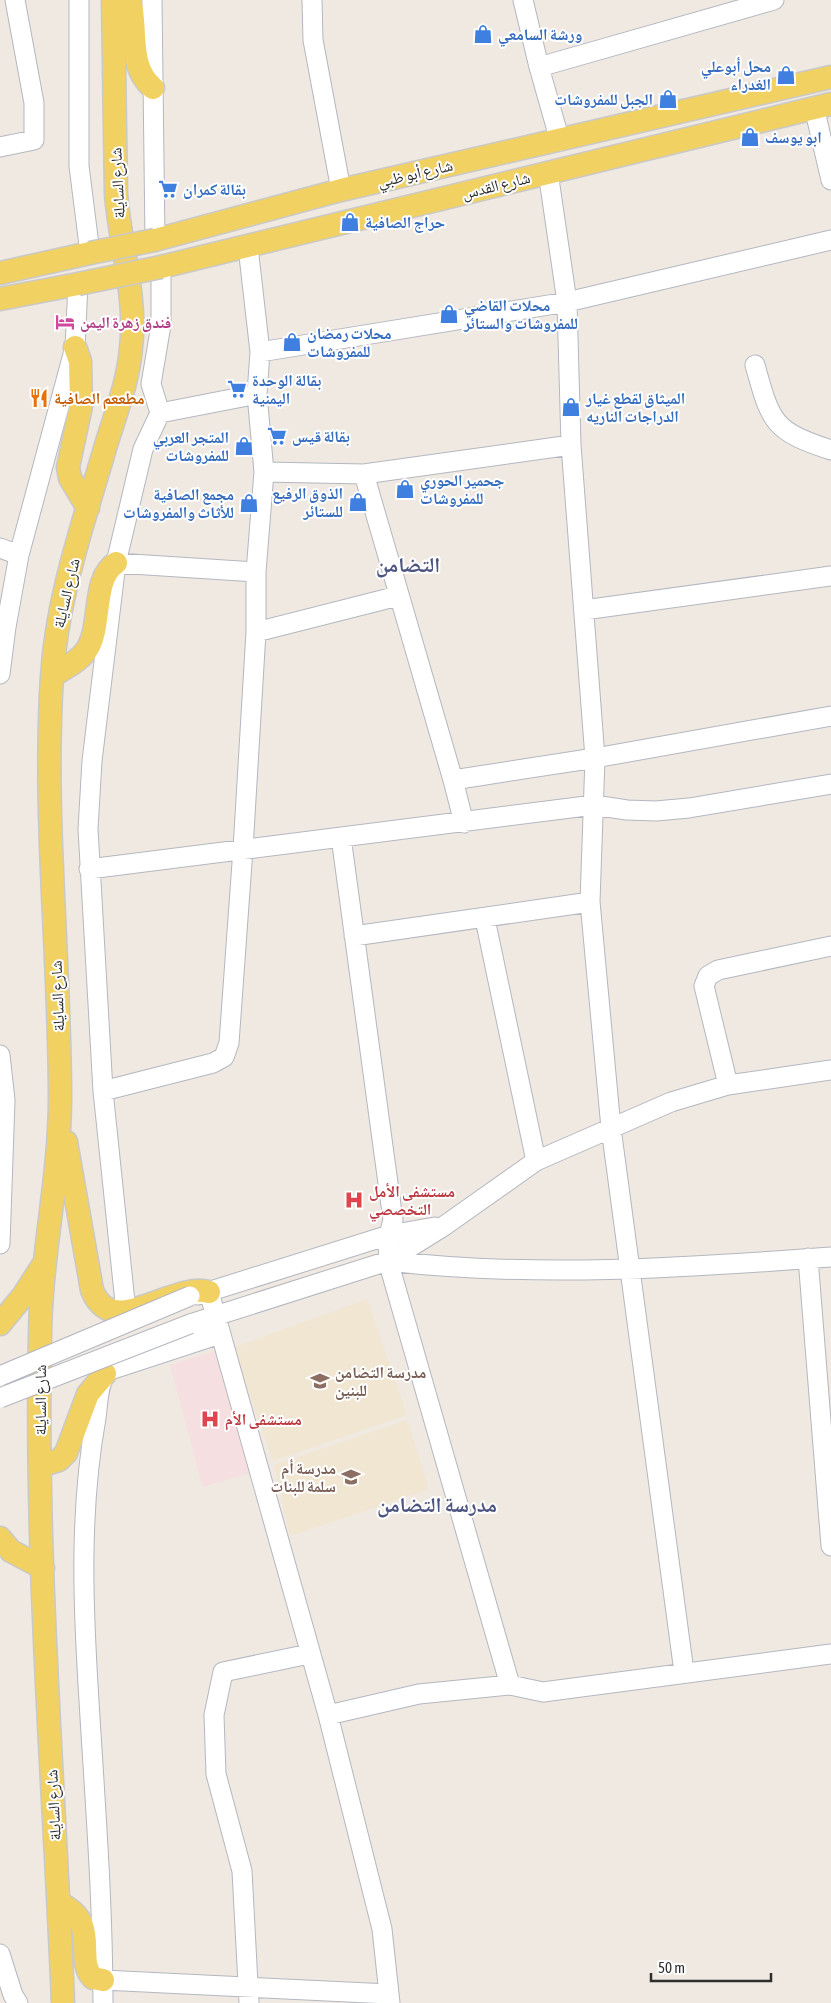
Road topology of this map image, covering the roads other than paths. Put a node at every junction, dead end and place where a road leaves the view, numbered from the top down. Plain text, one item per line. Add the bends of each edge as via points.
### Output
1 (14, 0) edge
2 (79, 0) edge
3 (112, 0) edge
4 (130, 0) edge
5 (152, 0) edge
6 (312, 0) edge
7 (523, 0) edge
8 (774, 0) edge
9 (538, 67) junction
10 (831, 78) edge
11 (153, 88) junction
12 (823, 106) edge
13 (560, 141) junction
14 (0, 147) edge
15 (548, 172) junction
16 (831, 180) edge
17 (342, 190) junction
18 (155, 240) junction
19 (831, 240) edge
20 (248, 247) junction
21 (90, 253) junction
22 (161, 267) junction
23 (0, 273) edge
24 (78, 284) junction
25 (0, 299) edge
26 (567, 302) junction
27 (75, 347) junction
28 (260, 352) junction
29 (755, 365) dead end
30 (257, 394) junction
31 (160, 413) junction
32 (571, 445) junction
33 (831, 450) edge
34 (264, 472) junction
35 (364, 474) junction
36 (88, 508) junction
37 (0, 548) edge
38 (19, 555) junction
39 (116, 563) junction
40 (256, 572) junction
41 (831, 576) edge
42 (398, 596) junction
43 (584, 610) junction
44 (256, 632) junction
45 (0, 674) edge
46 (52, 676) junction
47 (831, 716) edge
48 (595, 758) junction
49 (454, 780) junction
50 (831, 784) edge
51 (594, 805) junction
52 (464, 822) junction
53 (340, 837) junction
54 (243, 849) junction
55 (89, 869) junction
56 (590, 902) junction
57 (486, 919) junction
58 (354, 936) junction
59 (831, 946) edge
60 (0, 1056) edge
61 (831, 1070) edge
62 (728, 1085) junction
63 (103, 1091) junction
64 (60, 1103) junction
65 (611, 1128) junction
66 (536, 1161) junction
67 (444, 1226) junction
68 (389, 1235) junction
69 (0, 1238) edge
70 (831, 1256) edge
71 (808, 1258) junction
72 (388, 1262) junction
73 (43, 1264) junction
74 (631, 1268) junction
75 (199, 1294) junction
76 (126, 1312) junction
77 (0, 1324) edge
78 (217, 1325) junction
79 (104, 1374) junction
80 (0, 1376) edge
81 (0, 1398) edge
82 (40, 1466) junction
83 (0, 1538) edge
84 (831, 1546) edge
85 (43, 1568) junction
86 (309, 1654) junction
87 (831, 1654) edge
88 (684, 1672) junction
89 (510, 1685) junction
90 (328, 1715) junction
91 (59, 1903) junction
92 (0, 1954) edge
93 (103, 1980) junction
94 (248, 1994) edge
95 (0, 1996) edge
96 (390, 1999) edge
97 (2, 2003) edge
98 (18, 2003) edge
99 (63, 2003) edge
100 (103, 2003) edge

1 - 14 street via 34,103 34,140
2 - 21 street via 79,166
3 - 36 main road, شارع السايلة via 116,194 130,284 132,345 126,381
4 - 11 main road via 137,66
5 - 11 street
6 - 17 street via 314,40
7 - 9 street
8 - 9 street
9 - 13 street
10 - 13 main road, شارع أبو ظبي
11 - 18 street
12 - 15 main road, شارع القدس
12 - 16 street
13 - 17 main road, شارع أبو ظبي
15 - 20 main road, شارع القدس
15 - 26 street
17 - 18 main road, شارع أبو ظبي
18 - 21 main road, شارع أبو ظبي, bridge
19 - 26 street
20 - 22 main road, شارع القدس
20 - 28 street
21 - 23 main road, شارع أبو ظبي
22 - 24 main road, bridge
22 - 31 street via 161,325 151,384
24 - 25 main road
24 - 27 street
26 - 28 street
26 - 32 street
27 - 36 main road via 80,361 81,406 68,467 72,483
27 - 38 street
28 - 30 street
29 - 33 street via 764,399 775,421 791,435
30 - 31 street
30 - 34 street
31 - 39 street via 143,449
32 - 35 street
32 - 43 street
34 - 35 street
34 - 40 street
35 - 42 street
36 - 46 main road, شارع السايلة via 68,575 56,632
37 - 38 street
38 - 45 street
39 - 40 street
39 - 46 main road via 103,582 86,651
39 - 55 street via 92,761
40 - 44 street
41 - 43 street
42 - 44 street
42 - 49 street
43 - 48 street
44 - 54 street
46 - 64 main road, شارع السايلة via 50,814
47 - 48 street
48 - 49 street
48 - 51 street
49 - 52 street
50 - 51 street via 656,811
51 - 52 street
51 - 56 street
52 - 53 street
53 - 54 street
53 - 58 street
54 - 55 street
54 - 63 street via 229,1043 224,1057 213,1064
55 - 63 street
56 - 57 street
56 - 65 street
57 - 58 street
57 - 66 street
58 - 68 street via 393,1220
59 - 62 street via 718,970 708,976 704,986
60 - 69 street via 5,1100
61 - 62 street
62 - 65 street via 671,1102
63 - 76 street
64 - 73 main road, شارع السايلة
64 - 76 main road via 92,1290 101,1305 109,1310
65 - 66 street
65 - 74 street
66 - 67 street
67 - 68 street
67 - 72 street
68 - 72 street
68 - 75 street
70 - 71 street
71 - 74 street
71 - 84 street
72 - 74 street via 503,1270
72 - 78 street
72 - 89 street
73 - 77 main road
73 - 82 main road, شارع السايلة
74 - 88 street
75 - 76 main road via 186,1291
75 - 78 street
75 - 80 street, bridge
78 - 79 street
78 - 81 street, bridge via 190,1324
78 - 86 street
79 - 82 main road via 88,1394 66,1453 59,1460
79 - 93 street via 92,1437 82,1552
82 - 85 main road, شارع السايلة
83 - 85 main road via 11,1551
85 - 91 main road, شارع السايلة
86 - 90 street
86 - 94 street via 223,1672 214,1715 216,1774 242,1871
87 - 88 street
88 - 89 street via 543,1692
89 - 90 street via 419,1694
90 - 96 street via 382,1929
91 - 93 main road via 75,1914 80,1922 88,1972 92,1978
91 - 99 main road, شارع السايلة
92 - 98 street
93 - 94 street
93 - 100 street
94 - 96 street
95 - 97 street

